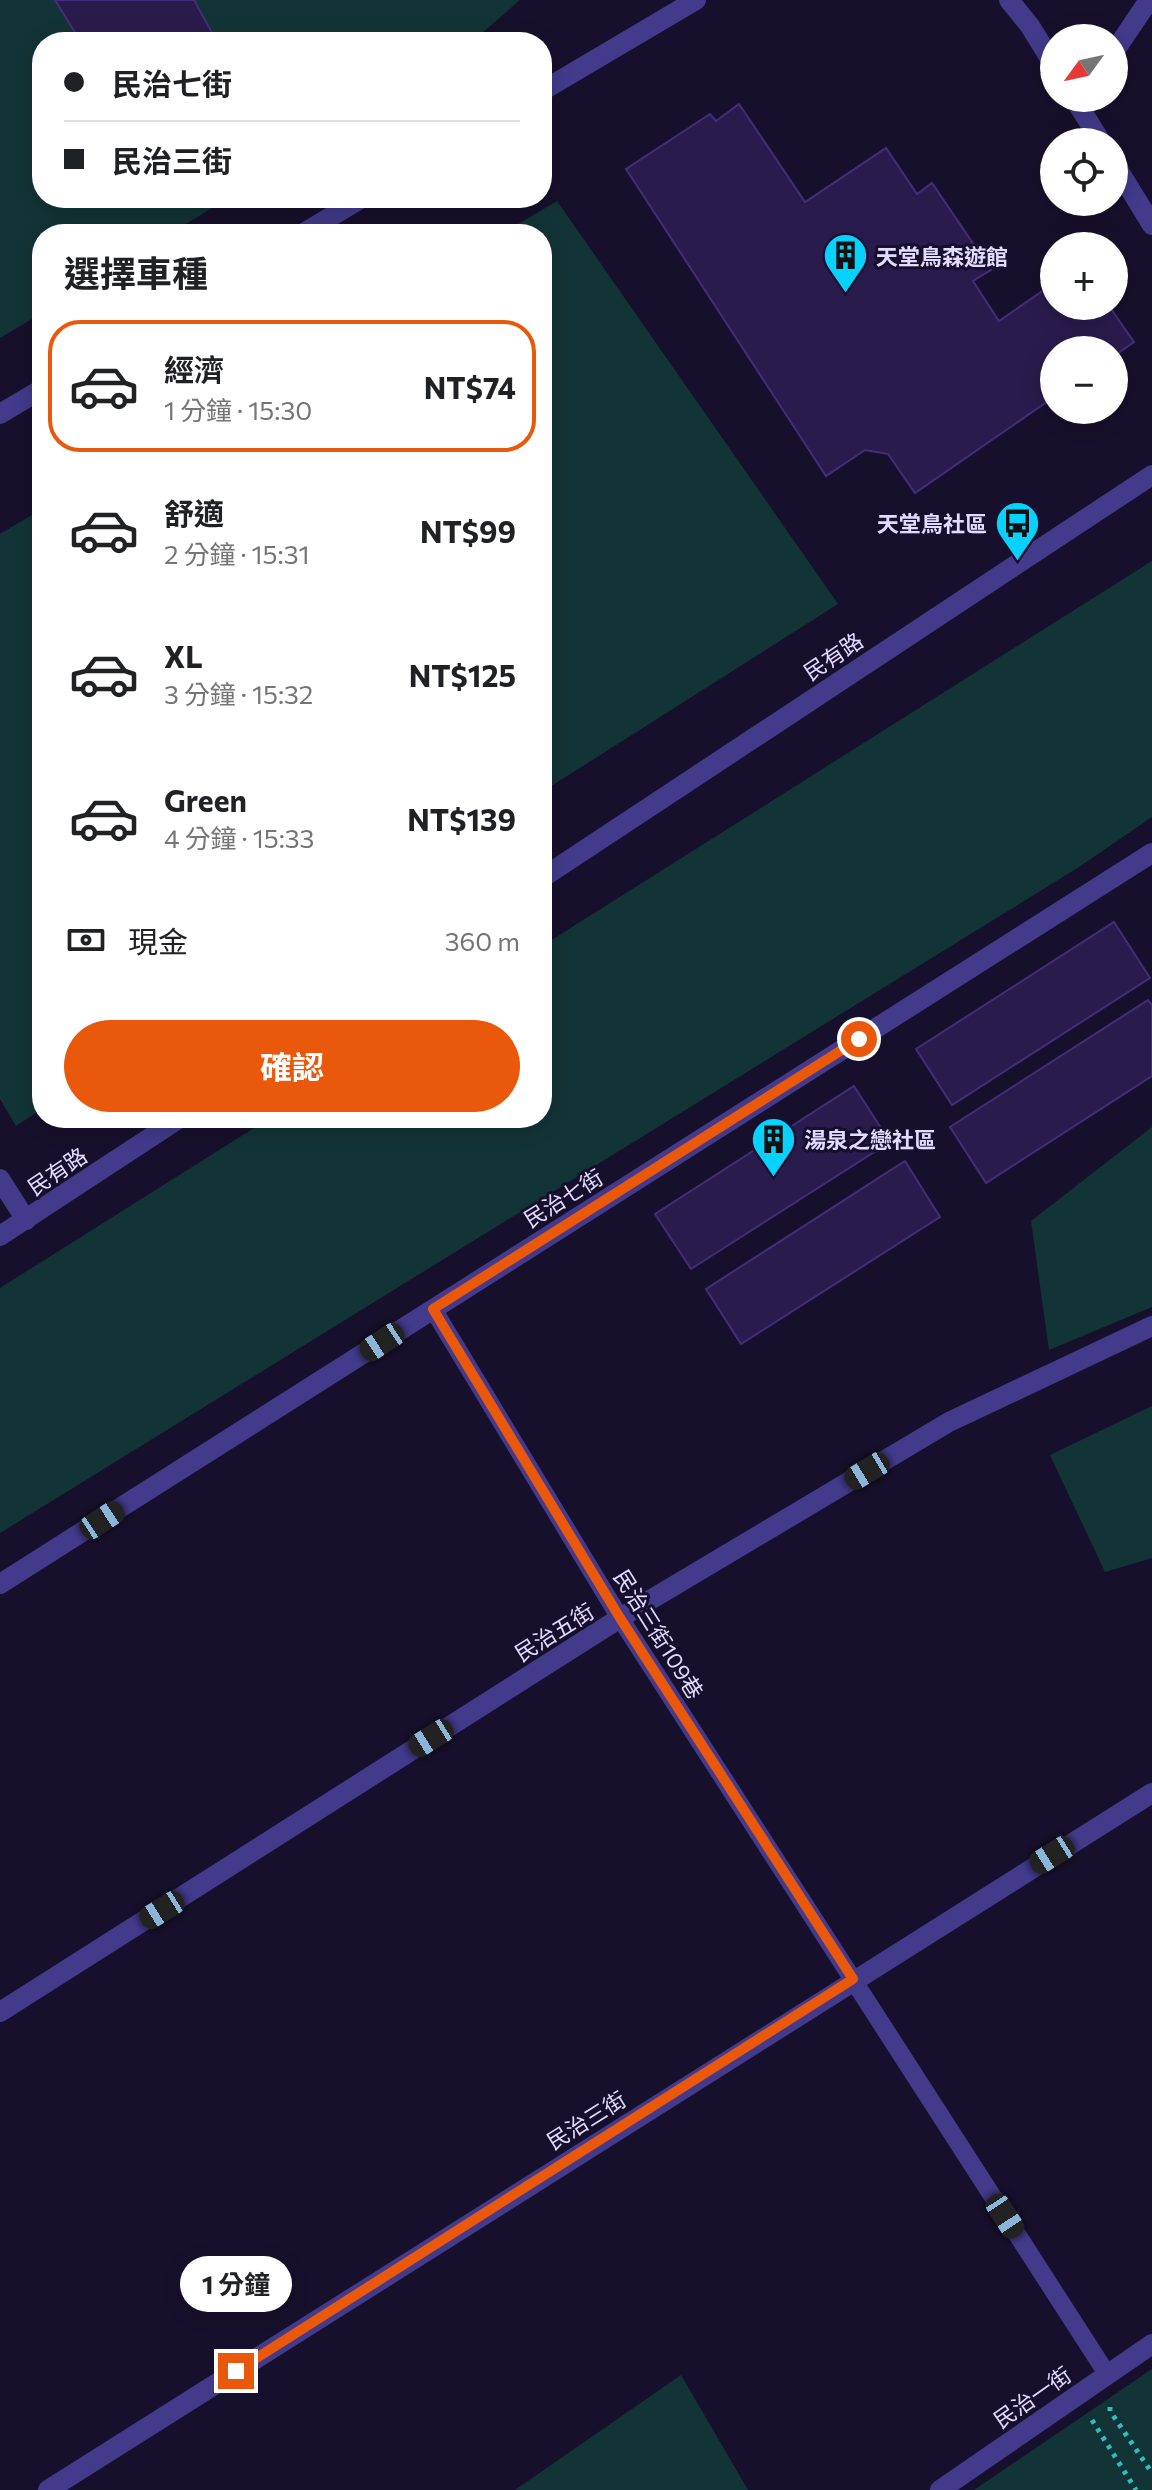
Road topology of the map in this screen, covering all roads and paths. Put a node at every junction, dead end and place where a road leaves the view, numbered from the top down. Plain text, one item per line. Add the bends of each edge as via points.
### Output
1 (696, 0) edge
2 (1009, 0) edge
3 (1149, 0) edge
4 (1128, 31) edge
5 (1040, 42) edge
6 (552, 85) edge
7 (1128, 186) edge
8 (345, 208) edge
9 (319, 224) edge
10 (1152, 225) edge
11 (32, 395) edge
12 (0, 414) edge
13 (1152, 475) edge
14 (1152, 853) edge
15 (552, 871) edge
16 (165, 1128) edge
17 (0, 1179) edge
18 (26, 1220) junction
19 (0, 1236) edge
20 (433, 1309) junction
21 (1152, 1326) edge
22 (0, 1584) edge
23 (620, 1618) junction
24 (1152, 1793) edge
25 (853, 1979) junction
26 (0, 2012) edge
27 (1152, 2344) edge
28 (1107, 2374) junction
29 (1110, 2411) dead end
30 (1094, 2423) dead end
31 (1152, 2473) edge
32 (48, 2490) edge
33 (940, 2490) edge
34 (1136, 2490) edge

1 - 6 street
2 - 5 street
3 - 4 street
7 - 10 street
8 - 9 street
11 - 12 street
13 - 15 street, 民有路
14 - 20 street, 民治七街
16 - 18 street, 民有路
17 - 18 street
18 - 19 street, 民有路
20 - 22 street, 民治七街
20 - 23 lane, 民治三街109巷
21 - 23 street, 民治五街 via 949,1422
23 - 25 lane, 民治三街109巷
23 - 26 street, 民治五街
24 - 25 street, 民治三街
25 - 28 lane, 民治三街109巷
25 - 32 street, 民治三街
27 - 28 street, 民治一街
28 - 33 street, 民治一街
29 - 31 path
30 - 34 path

